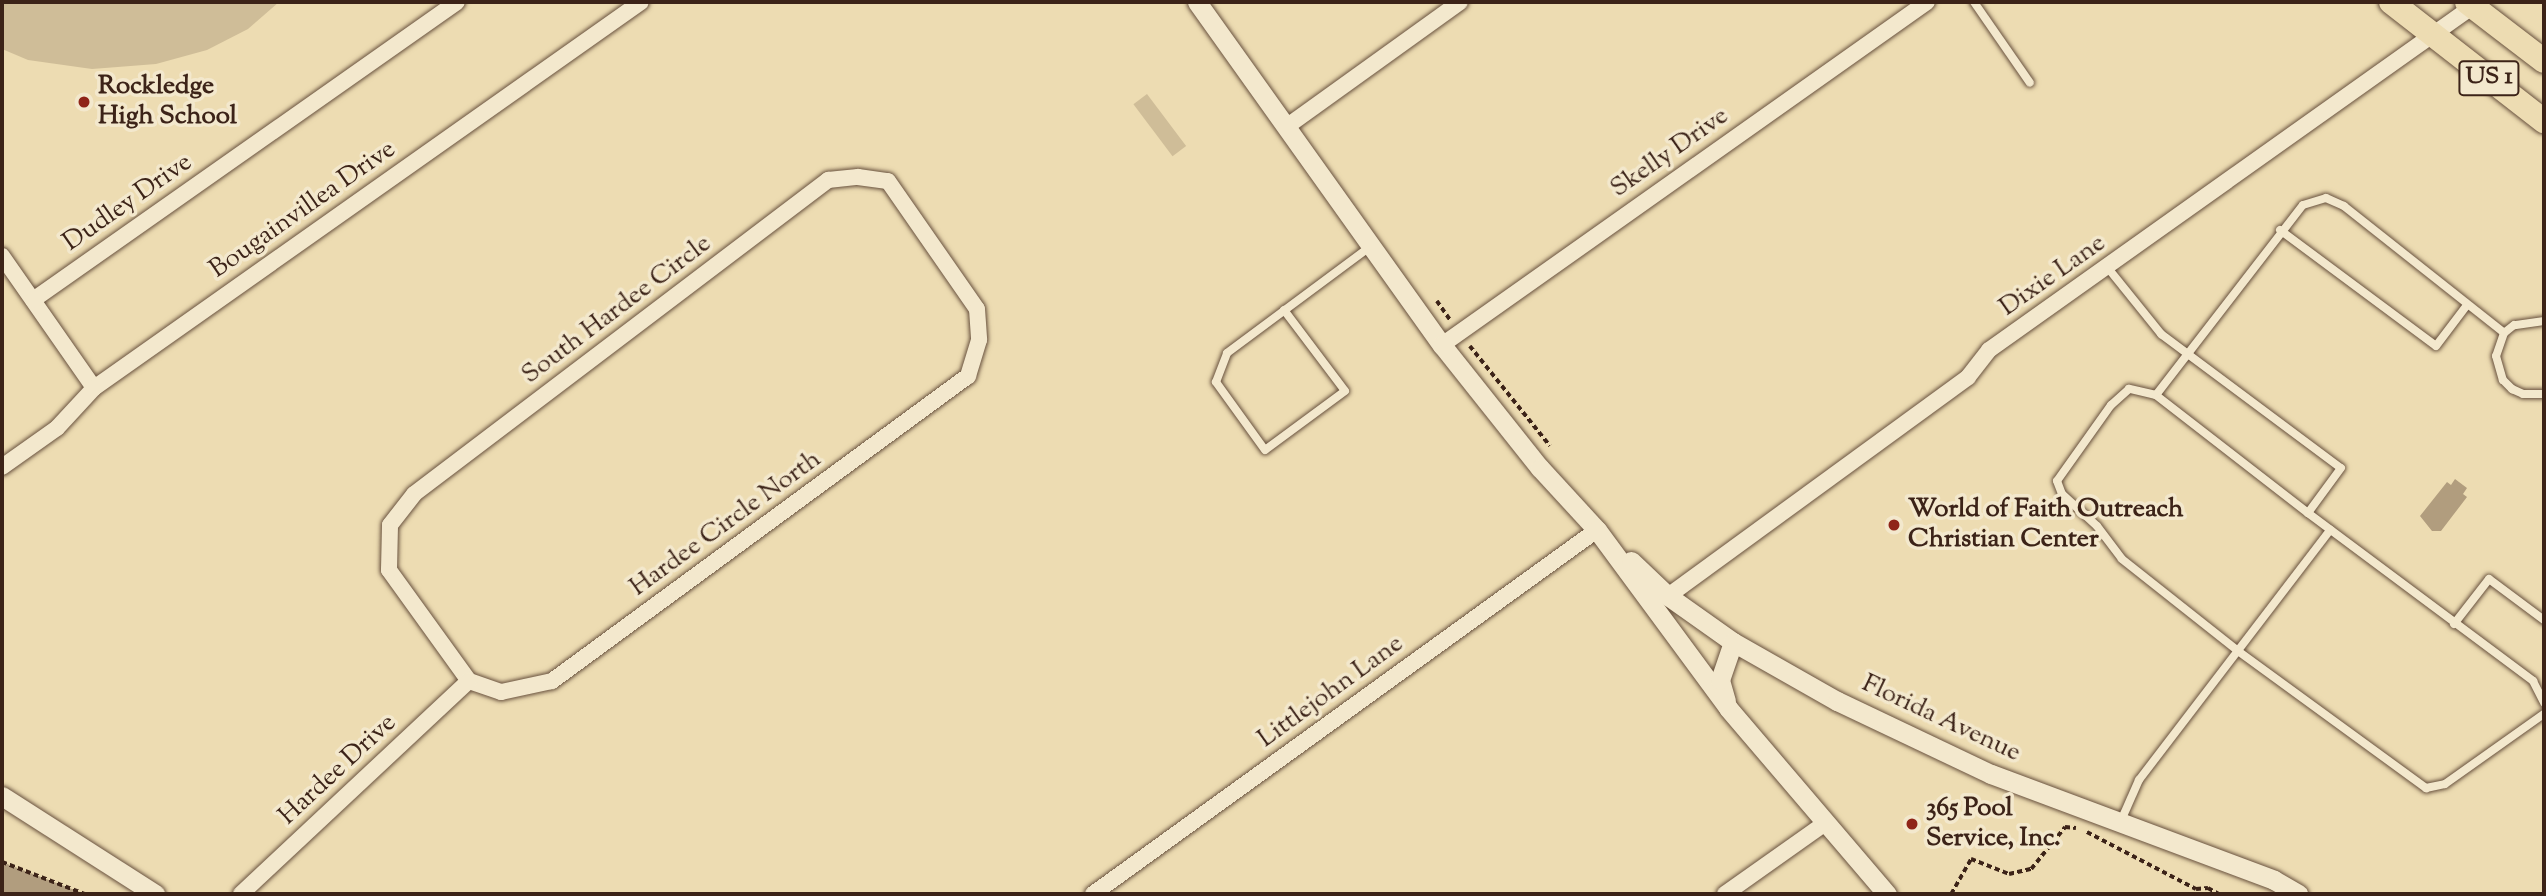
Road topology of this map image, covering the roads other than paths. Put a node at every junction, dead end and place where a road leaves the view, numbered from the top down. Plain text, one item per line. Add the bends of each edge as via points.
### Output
1 (457, 2) edge
2 (641, 2) edge
3 (1198, 2) edge
4 (1460, 2) edge
5 (1927, 2) edge
6 (1974, 2) edge
7 (2391, 2) edge
8 (2470, 4) edge
9 (2434, 36) junction
10 (2544, 61) edge
11 (2030, 83) dead end
12 (2544, 121) edge
13 (1286, 127) junction
14 (2280, 230) junction
15 (1371, 246) junction
16 (2, 256) edge
17 (2108, 268) junction
18 (33, 300) junction
19 (2467, 305) junction
20 (1284, 310) junction
21 (2544, 321) edge
22 (2504, 333) junction
23 (979, 340) joint
24 (1442, 345) junction
25 (2190, 352) junction
26 (94, 388) junction
27 (2544, 394) edge
28 (2156, 395) junction
29 (2, 467) edge
30 (2308, 513) junction
31 (1597, 530) junction
32 (2330, 530) junction
33 (1668, 596) junction
34 (2544, 620) edge
35 (2454, 624) junction
36 (1733, 642) junction
37 (2238, 651) junction
38 (469, 681) junction
39 (2544, 703) edge
40 (1728, 708) junction
41 (2544, 714) edge
42 (2, 796) edge
43 (2120, 823) junction
44 (1824, 824) junction
45 (155, 894) edge
46 (241, 894) edge
47 (1093, 894) edge
48 (1725, 894) edge
49 (1887, 894) edge
50 (2298, 894) edge

1 - 18 street, Dudley Drive
2 - 26 street, Bougainvillea Drive
3 - 13 street
4 - 13 street
5 - 24 street, Skelly Drive
6 - 11 lane
7 - 9 main road, US 1
8 - 9 street, Dixie Lane
8 - 10 main road, US 1
9 - 12 main road, US 1
9 - 17 street, Dixie Lane
13 - 15 street
14 - 19 lane via 2303,205 2326,198 2344,206
14 - 19 lane via 2436,346
14 - 25 lane
15 - 20 lane
15 - 24 street
16 - 18 street
17 - 25 lane via 2161,334
17 - 33 street, Dixie Lane via 1989,350 1968,377
18 - 26 street
19 - 22 lane
20 - 20 lane via 1227,353 1216,382 1265,450 1345,391
21 - 22 lane via 2526,320
22 - 27 lane via 2496,356 2503,380 2523,394
23 - 38 street, Hardee Circle North via 968,376 552,681 501,692
23 - 38 street, South Hardee Circle via 977,309 888,181 828,180 414,494 390,525 389,570
24 - 31 street via 1540,468
25 - 28 lane
25 - 30 lane via 2341,468
26 - 29 street, Bougainvillea Drive via 57,428
28 - 30 lane
28 - 37 lane via 2129,390 2110,405 2057,481 2062,494 2097,526 2122,559
30 - 32 lane
31 - 33 street, Florida Avenue
31 - 40 street
31 - 47 street, Littlejohn Lane
32 - 35 lane
32 - 37 lane
33 - 36 street, Florida Avenue
34 - 35 lane via 2488,579
35 - 39 lane via 2533,681
36 - 40 street via 1720,680
36 - 43 street, Florida Avenue via 1837,701 1991,774
37 - 41 lane via 2426,788 2445,783
37 - 43 lane via 2139,780
38 - 46 street, Hardee Drive
40 - 44 street
42 - 45 street
43 - 50 street, Florida Avenue via 2274,880
44 - 48 street
44 - 49 street

